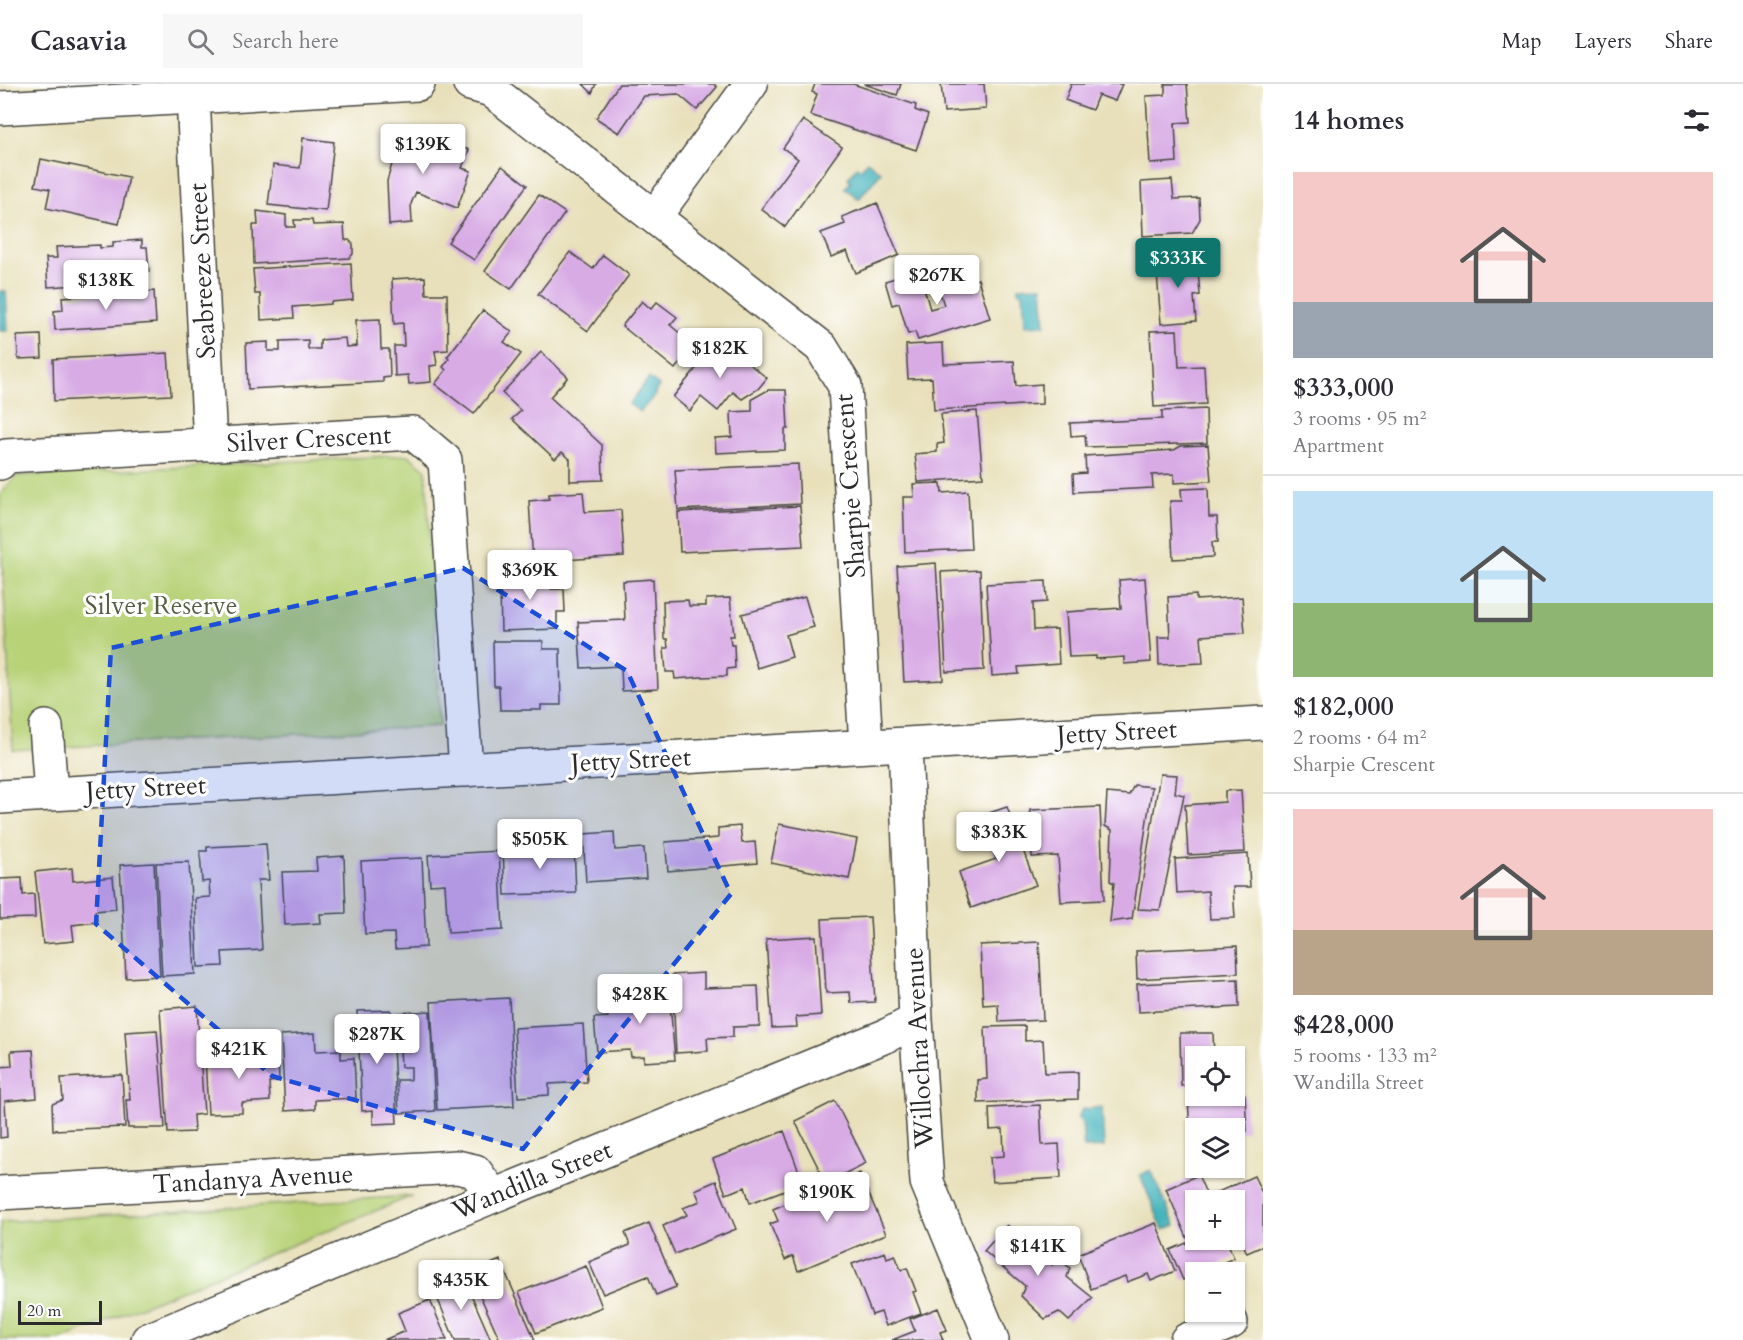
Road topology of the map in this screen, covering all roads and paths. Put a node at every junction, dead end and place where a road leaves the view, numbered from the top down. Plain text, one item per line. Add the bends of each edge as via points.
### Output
1 (418, 84) edge
2 (470, 84) edge
3 (751, 84) edge
4 (193, 97) junction
5 (0, 108) edge
6 (655, 216) junction
7 (210, 445) junction
8 (0, 463) edge
9 (1263, 723) edge
10 (46, 727) dead end
11 (905, 744) junction
12 (866, 747) junction
13 (466, 770) junction
14 (51, 794) junction
15 (0, 797) edge
16 (916, 1020) junction
17 (0, 1194) edge
18 (493, 1196) junction
19 (1231, 1322) dead end
20 (148, 1340) edge
21 (992, 1340) edge
22 (1187, 1340) edge

1 - 4 street
2 - 6 street, Sharpie Crescent via 492,90
3 - 6 street
4 - 5 street
4 - 7 street, Seabreeze Street
6 - 12 street, Sharpie Crescent via 820,347 845,386
7 - 8 street, Silver Crescent via 6,456
7 - 13 street, Silver Crescent via 412,433 445,460
9 - 11 street, Jetty Street
10 - 14 street
11 - 12 street, Jetty Street
11 - 16 street, Willochra Avenue
12 - 13 street, Jetty Street
13 - 14 street, Jetty Street
14 - 15 street, Jetty Street
16 - 18 street, Wandilla Street via 888,1035
16 - 21 street, Willochra Avenue via 927,1182
17 - 18 street, Tandanya Avenue via 457,1167 475,1171
18 - 20 street, Wandilla Street
19 - 22 street

